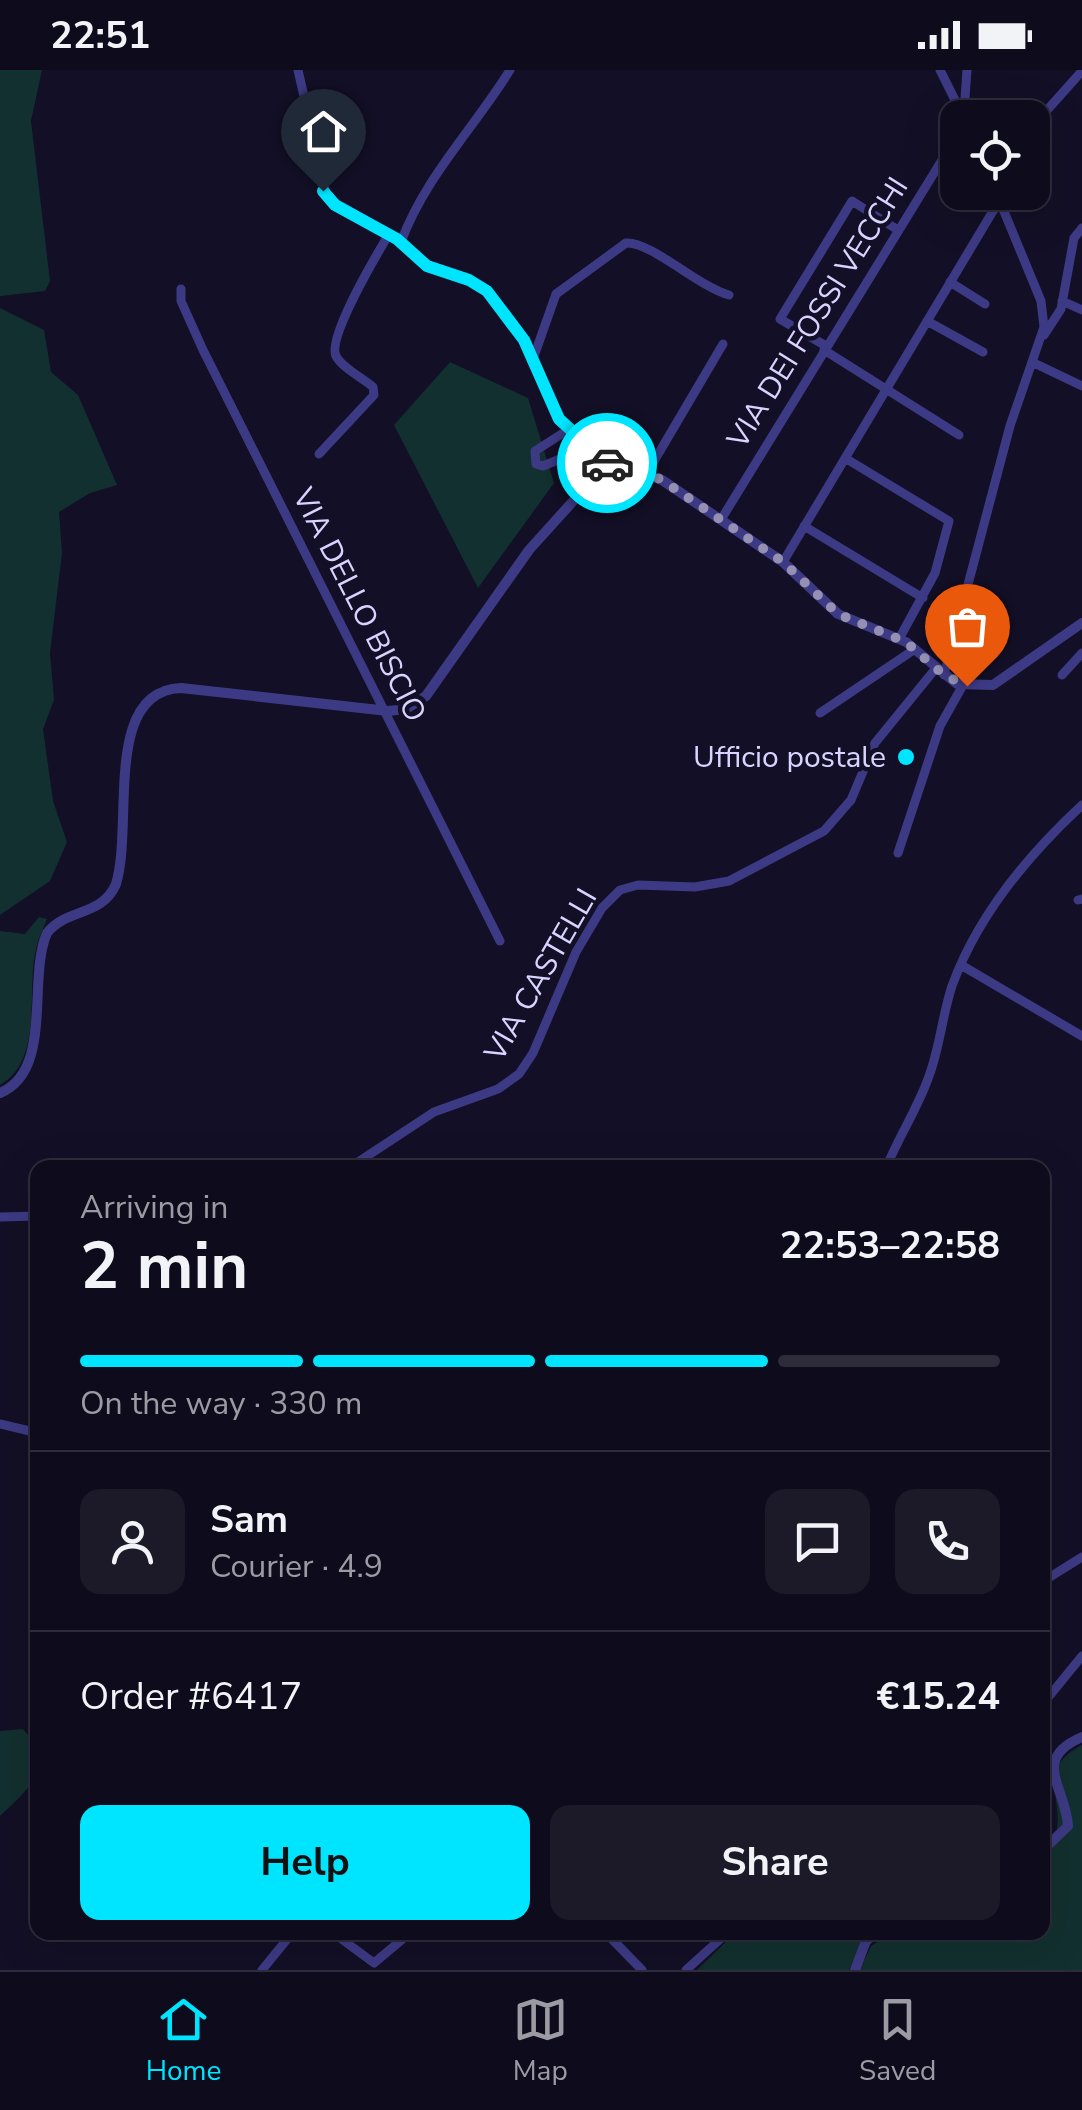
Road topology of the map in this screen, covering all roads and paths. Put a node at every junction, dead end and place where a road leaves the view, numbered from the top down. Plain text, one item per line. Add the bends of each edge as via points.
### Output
1 (298, 70) edge
2 (510, 70) edge
3 (940, 70) edge
4 (967, 70) edge
5 (1082, 71) edge
6 (955, 100) edge
7 (965, 100) edge
8 (1050, 107) edge
9 (940, 163) edge
10 (991, 210) edge
11 (1003, 210) edge
12 (1082, 228) edge
13 (898, 230) junction
14 (389, 234) junction
15 (401, 242) junction
16 (950, 282) junction
17 (181, 289) dead end
18 (729, 295) dead end
19 (1062, 300) junction
20 (985, 304) dead end
21 (1081, 307) edge
22 (927, 321) junction
23 (1040, 342) junction
24 (723, 344) dead end
25 (825, 348) junction
26 (983, 352) dead end
27 (533, 359) junction
28 (1034, 363) junction
29 (1082, 386) edge
30 (886, 389) junction
31 (568, 430) junction
32 (959, 434) dead end
33 (587, 448) junction
34 (319, 454) dead end
35 (845, 458) junction
36 (616, 469) junction
37 (647, 473) junction
38 (722, 518) junction
39 (804, 526) junction
40 (783, 562) junction
41 (923, 598) junction
42 (1082, 623) edge
43 (899, 639) junction
44 (916, 649) junction
45 (1082, 653) edge
46 (940, 672) junction
47 (1062, 675) dead end
48 (963, 685) junction
49 (388, 711) junction
50 (820, 712) dead end
51 (1082, 806) edge
52 (898, 853) dead end
53 (500, 941) dead end
54 (961, 965) junction
55 (1082, 1036) edge
56 (0, 1092) edge
57 (361, 1160) edge
58 (890, 1160) edge
59 (30, 1216) edge
60 (0, 1217) edge
61 (0, 1424) edge
62 (30, 1431) edge
63 (1082, 1556) edge
64 (1050, 1577) edge
65 (1082, 1656) edge
66 (1050, 1695) edge
67 (1082, 1737) edge
68 (1050, 1845) edge
69 (286, 1940) edge
70 (343, 1940) edge
71 (401, 1940) edge
72 (613, 1940) edge
73 (719, 1940) edge
74 (867, 1940) edge
75 (262, 1970) edge
76 (642, 1970) edge
77 (686, 1970) edge
78 (855, 1970) edge

1 - 14 street via 324,193 343,211
2 - 15 street via 440,166
3 - 6 street
4 - 7 street
5 - 8 street
9 - 13 street, VIA DEI FOSSI VECCHI
10 - 16 street
11 - 23 street via 1041,301
12 - 19 street via 1074,238
13 - 25 street, VIA DEI FOSSI VECCHI
13 - 25 street via 852,201 780,318
14 - 15 street
14 - 34 street via 342,318 335,350 374,395
15 - 27 street via 429,268 487,291
16 - 20 street
16 - 22 street
17 - 49 street, VIA DELLO BISCIO via 203,350
18 - 27 street via 628,242 556,294
19 - 21 street
19 - 23 street
22 - 26 street
22 - 30 street
23 - 28 street
24 - 37 street
25 - 30 street
25 - 38 street, VIA DEI FOSSI VECCHI
27 - 31 street
28 - 29 street
28 - 46 street
30 - 32 street
30 - 35 street
31 - 33 street
31 - 33 street via 535,451 538,466
33 - 36 street
35 - 39 street
35 - 41 street via 949,520
36 - 37 street
36 - 49 street via 584,488 535,543 426,696
37 - 38 street
38 - 40 street
39 - 40 street
39 - 41 street
40 - 43 street via 838,614
41 - 43 street
42 - 48 street via 993,685
43 - 44 street
44 - 46 street
44 - 50 street
45 - 47 street
46 - 48 street
46 - 57 street, VIA CASTELLI via 876,743 854,794 824,831 722,883 620,890 576,952 519,1074 486,1095 447,1105
48 - 52 street via 937,736
49 - 53 street, VIA DELLO BISCIO
49 - 56 street via 186,688 147,698 130,728 114,887 98,907 47,933 31,1058 21,1079
51 - 54 street via 991,910
54 - 55 street
54 - 58 street via 927,1084
59 - 60 street
61 - 62 street
63 - 64 street
65 - 66 street
67 - 68 street via 1062,1746 1056,1758 1068,1826
69 - 75 street
70 - 71 street via 374,1963
72 - 76 street
73 - 77 street
74 - 78 street

